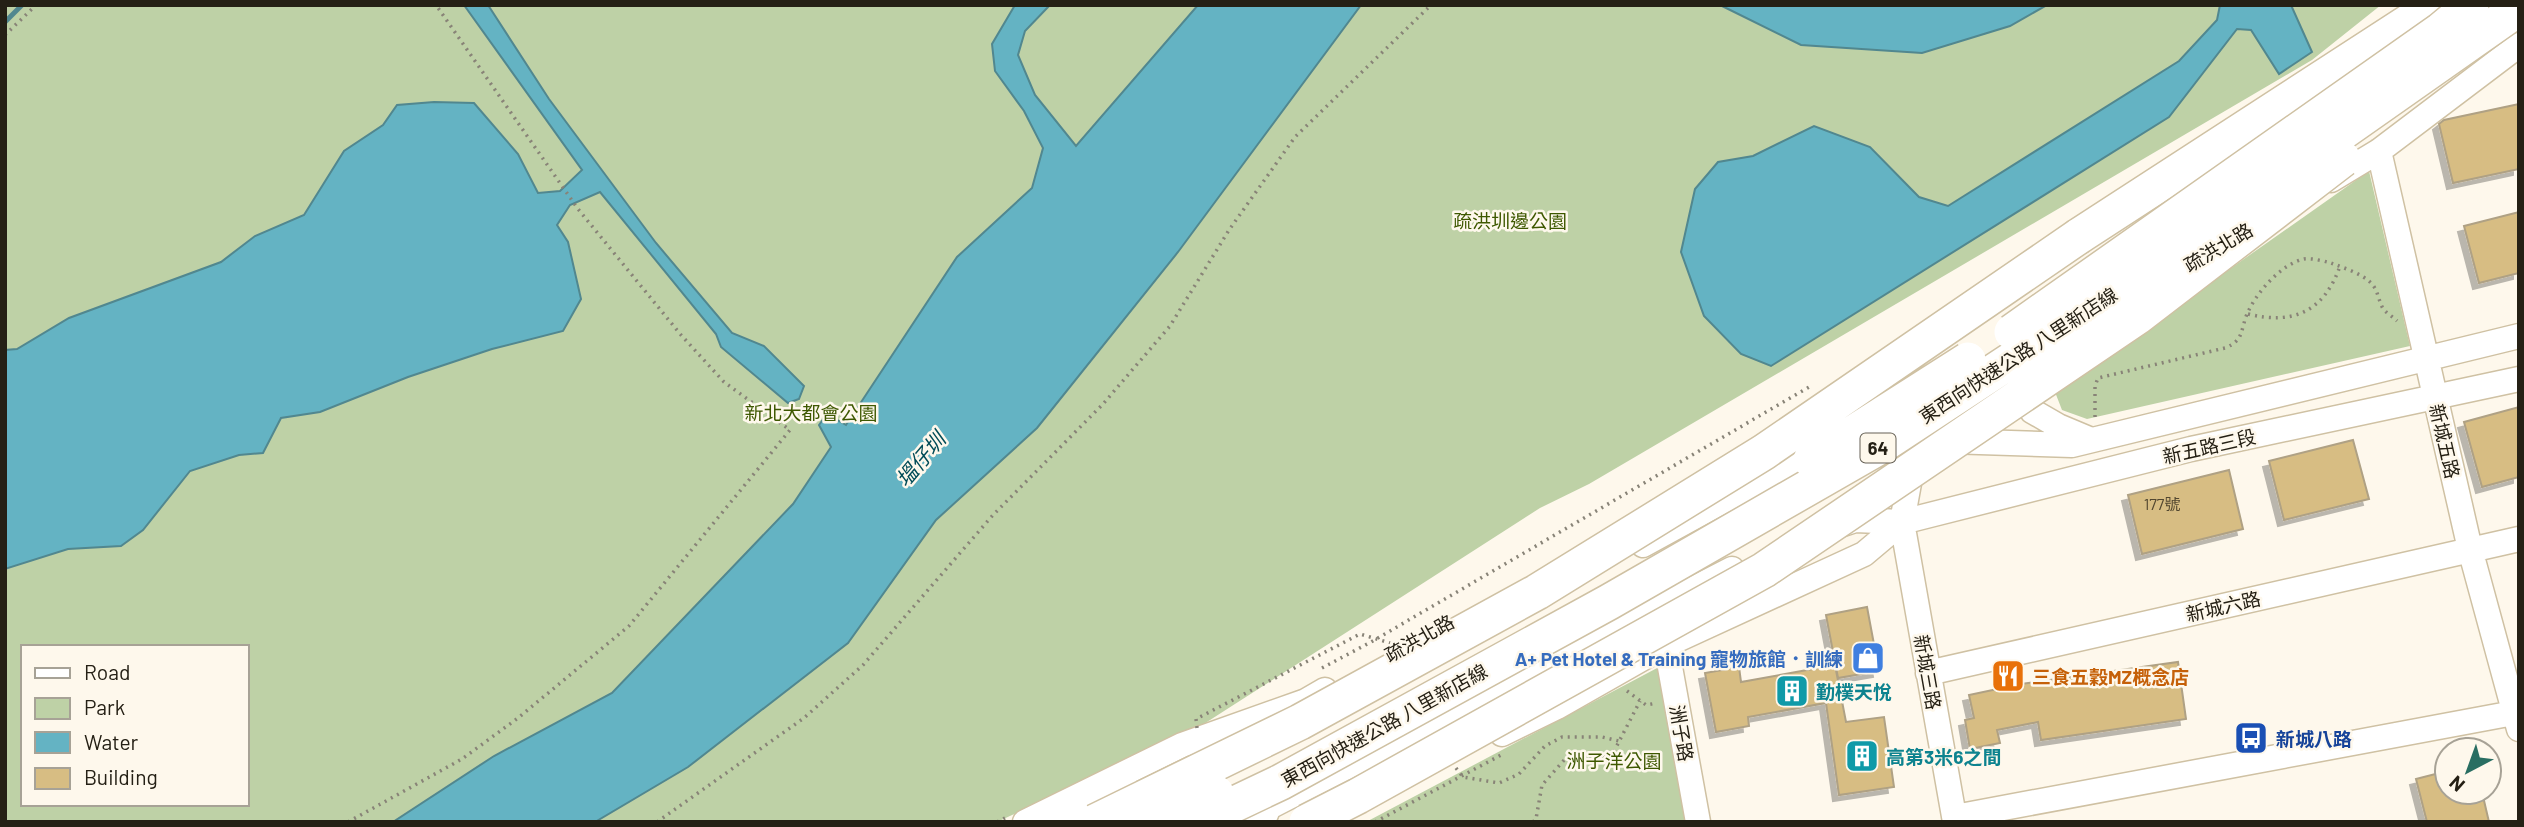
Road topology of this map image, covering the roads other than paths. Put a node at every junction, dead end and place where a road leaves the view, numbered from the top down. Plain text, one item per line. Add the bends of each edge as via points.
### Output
1 (2435, 5) edge
2 (2471, 5) edge
3 (2519, 9) edge
4 (2519, 45) edge
5 (2379, 151) junction
6 (2519, 336) edge
7 (2026, 358) junction
8 (2428, 359) junction
9 (2519, 379) edge
10 (2435, 397) junction
11 (2092, 428) junction
12 (1917, 440) junction
13 (1811, 453) junction
14 (1902, 522) junction
15 (2519, 539) edge
16 (2470, 549) junction
17 (1757, 555) junction
18 (1832, 568) junction
19 (1666, 645) junction
20 (1928, 673) junction
21 (2518, 718) edge
22 (1282, 739) junction
23 (1247, 818) edge
24 (1017, 819) edge
25 (1955, 819) edge
26 (1063, 822) edge
27 (1095, 822) edge
28 (1121, 822) edge
29 (1156, 822) edge
30 (1197, 822) edge
31 (1307, 822) edge
32 (1325, 822) edge
33 (1698, 822) edge

1 - 27 highway, bridge via 2079,236 1764,452 1537,592 1300,722
2 - 29 highway, 東西向快速公路 八里新店線 / 64, bridge via 2010,334 1781,480 1284,761
3 - 30 highway, 東西向快速公路 八里新店線 / 64, bridge via 2115,292 1884,444 1415,709
3 - 31 highway, bridge via 2435,89 2137,317 1764,570
4 - 5 street, 疏洪北路
5 - 7 street, 疏洪北路
5 - 8 street, 新城五路
6 - 8 street, 新五路三段
7 - 11 street via 2020,390 2032,411 2058,426
7 - 12 street, 疏洪北路 via 1937,403
8 - 10 street, 新城五路
8 - 11 street, 新五路三段
9 - 10 street, 新五路三段
10 - 14 street, 新五路三段 via 2191,449
10 - 16 street, 新城五路
11 - 12 street, 新五路三段 via 2072,445
12 - 13 street, 疏洪北路
12 - 14 street, 疏洪北路
13 - 22 street, 疏洪北路
13 - 24 street, 疏洪北路 via 1666,502 1306,701 1182,745
14 - 17 street via 1855,520
14 - 18 street via 1864,554
14 - 20 street, 新城三路
15 - 16 street, 新城六路
16 - 20 street, 新城六路
16 - 21 street, 新城五路
17 - 18 street
17 - 23 street
18 - 19 street
19 - 32 street via 1557,707
19 - 33 street, 洲子路
20 - 25 street, 新城三路
21 - 25 street
22 - 26 highway via 1207,753
22 - 28 street, 疏洪北路

